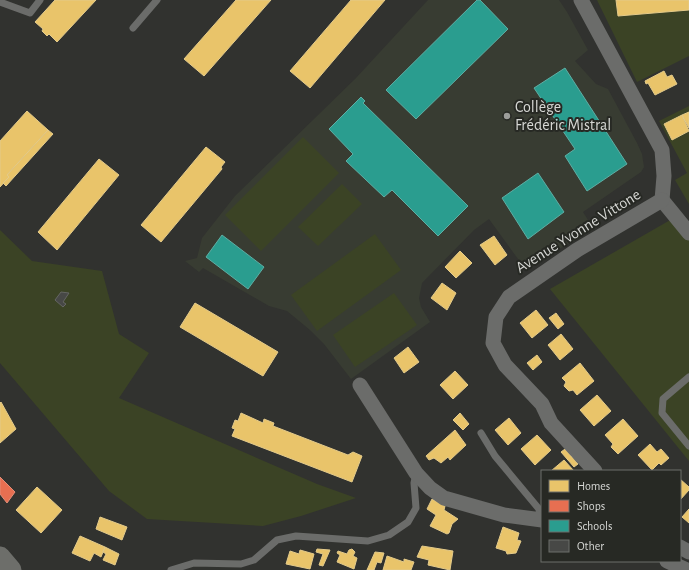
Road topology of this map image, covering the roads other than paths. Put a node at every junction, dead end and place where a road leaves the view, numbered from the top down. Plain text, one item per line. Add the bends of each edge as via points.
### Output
1 (40, 0) edge
2 (157, 0) edge
3 (581, 0) edge
4 (0, 2) edge
5 (132, 28) dead end
6 (662, 200) junction
7 (689, 233) edge
8 (689, 377) edge
9 (360, 385) dead end
10 (481, 433) dead end
11 (689, 446) edge
12 (594, 470) edge
13 (416, 472) junction
14 (541, 520) edge
15 (0, 557) edge
16 (669, 562) edge
17 (11, 570) edge
18 (171, 570) edge
19 (687, 570) edge

1 - 4 lane via 30,13
2 - 5 lane
3 - 6 street, Avenue Yvonne Vittone via 662,150
6 - 7 street
6 - 12 street, Avenue Yvonne Vittone via 577,250 509,297 496,317 493,343 505,365 542,404 551,423
8 - 11 lane via 663,399 662,413
9 - 13 street
10 - 14 lane via 495,456 539,509
13 - 14 street via 430,488 444,498 504,515
13 - 18 lane via 416,508 408,522 389,535 368,541 296,536 277,540 254,560 241,564 194,563
15 - 17 main road
16 - 19 street

